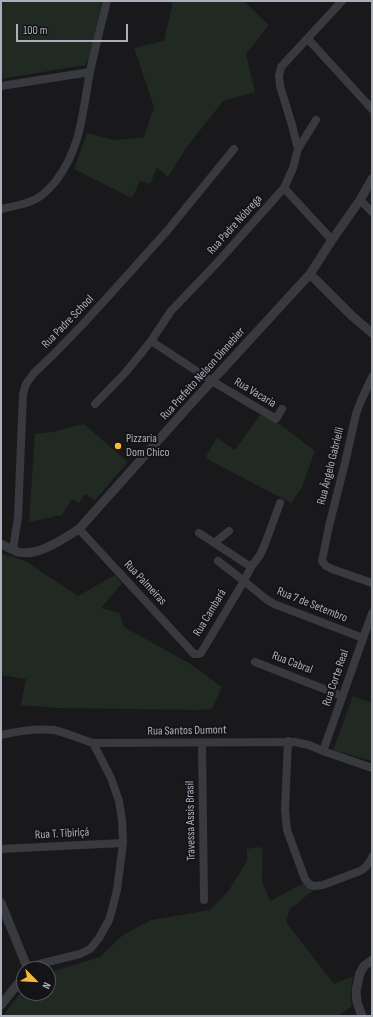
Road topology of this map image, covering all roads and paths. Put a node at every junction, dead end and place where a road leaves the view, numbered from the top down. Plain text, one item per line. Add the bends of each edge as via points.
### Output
1 (107, 1) edge
2 (342, 1) edge
3 (308, 39) junction
4 (90, 72) junction
5 (1, 86) edge
6 (372, 109) edge
7 (316, 120) dead end
8 (234, 149) dead end
9 (298, 149) junction
10 (372, 179) edge
11 (284, 188) junction
12 (360, 200) junction
13 (1, 208) edge
14 (372, 212) edge
15 (332, 240) junction
16 (310, 274) junction
17 (372, 333) edge
18 (151, 341) junction
19 (372, 377) edge
20 (212, 381) junction
21 (96, 404) dead end
22 (282, 409) dead end
23 (280, 503) dead end
24 (79, 529) junction
25 (229, 531) dead end
26 (199, 533) dead end
27 (214, 543) junction
28 (1, 544) edge
29 (13, 549) junction
30 (218, 561) dead end
31 (251, 567) junction
32 (244, 581) junction
33 (372, 583) edge
34 (372, 613) edge
35 (363, 638) junction
36 (194, 654) joint
37 (255, 662) dead end
38 (342, 696) junction
39 (1, 735) edge
40 (288, 741) junction
41 (93, 743) junction
42 (202, 743) junction
43 (323, 751) junction
44 (372, 768) edge
45 (123, 842) junction
46 (1, 849) edge
47 (372, 857) edge
48 (204, 900) dead end
49 (1, 903) edge
50 (372, 960) edge
51 (23, 961) edge
52 (55, 961) edge
53 (16, 986) edge
54 (1, 1005) edge
55 (362, 1016) edge

1 - 4 street
2 - 3 street, Rua Padre Nóbrega
3 - 6 street
3 - 9 street, Rua Padre Nóbrega via 281,67 279,76
4 - 5 street
4 - 13 street via 81,127 67,164 50,188 36,199
7 - 9 street
8 - 29 street, Rua Padre School via 146,255 26,384 23,394 18,516
9 - 11 street, Rua Padre Nóbrega
10 - 12 street, Rua Prefeito Nelson Dinnebier
11 - 15 street
11 - 18 street, Rua Padre Nóbrega via 171,311
12 - 14 street
12 - 15 street, Rua Prefeito Nelson Dinnebier
15 - 16 street, Rua Prefeito Nelson Dinnebier
16 - 17 street
16 - 20 street, Rua Prefeito Nelson Dinnebier
18 - 20 street
18 - 21 street, Rua Padre Nóbrega
19 - 33 street, Rua Ângelo Gabrielli via 356,414 322,558 323,563 332,569
20 - 22 street, Rua Vacaria via 276,419
20 - 24 street, Rua Prefeito Nelson Dinnebier
23 - 31 street, Rua Cambará via 265,544
24 - 29 street, Rua Prefeito Nelson Dinnebier via 45,548 26,553
24 - 36 street, Rua Palmeiras
25 - 27 street
26 - 27 street
27 - 31 street
28 - 29 street, Rua Prefeito Nelson Dinnebier
30 - 32 street, Rua 7 de Setembro
31 - 32 street, Rua Cambará
32 - 35 street, Rua 7 de Setembro via 274,604
32 - 36 street, Rua Cambará via 201,652
34 - 35 street, Rua Corte Real
35 - 38 street, Rua Corte Real
37 - 38 street, Rua Cabral
38 - 43 street, Rua Corte Real
39 - 41 street, Rua Santos Dumont via 38,729 54,730
40 - 42 street, Rua Santos Dumont
40 - 43 street, Rua Santos Dumont
40 - 47 street via 285,809 287,830 305,879 312,886 320,886 364,869
41 - 42 street, Rua Santos Dumont
41 - 45 street via 119,801
42 - 48 street, Travessa Assis Brasil
43 - 44 street, Rua Santos Dumont
45 - 46 street, Rua T. Tibiriçá
45 - 52 street via 115,901 100,938 90,949
49 - 51 street
50 - 55 street via 364,966 356,991
53 - 54 street

